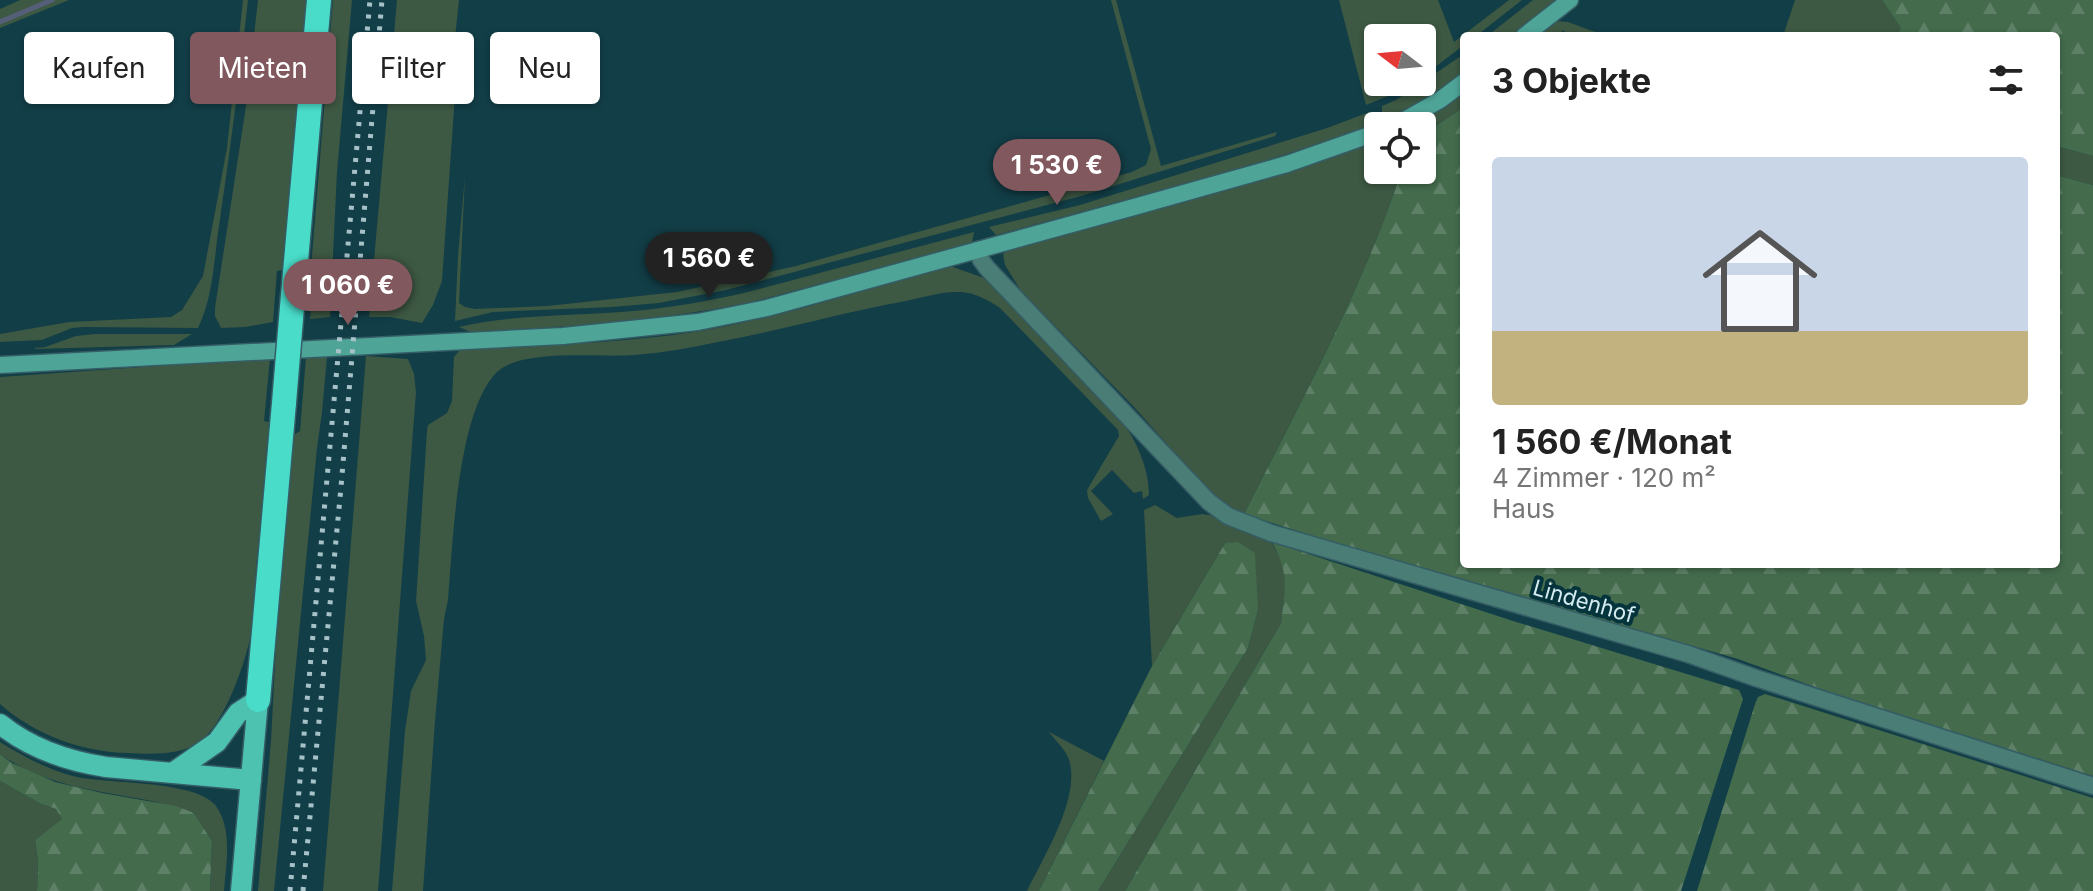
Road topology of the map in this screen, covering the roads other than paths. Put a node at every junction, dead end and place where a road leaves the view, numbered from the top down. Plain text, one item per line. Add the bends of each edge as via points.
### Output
1 (319, 0) edge
2 (1570, 0) edge
3 (1529, 32) edge
4 (1460, 85) edge
5 (1419, 112) edge
6 (1364, 137) edge
7 (977, 250) junction
8 (0, 365) edge
9 (258, 700) junction
10 (0, 724) edge
11 (174, 772) junction
12 (251, 780) junction
13 (2093, 786) edge
14 (241, 891) edge

1 - 9 highway, bridge
2 - 3 main road
4 - 5 main road
6 - 7 main road via 1287,164
7 - 8 main road via 767,308 657,328
7 - 13 street, Lindenhof via 987,268 1228,516 1688,654
9 - 11 main road via 238,713 217,742
9 - 12 main road
10 - 11 main road via 32,745 74,761
11 - 12 main road
12 - 14 main road

